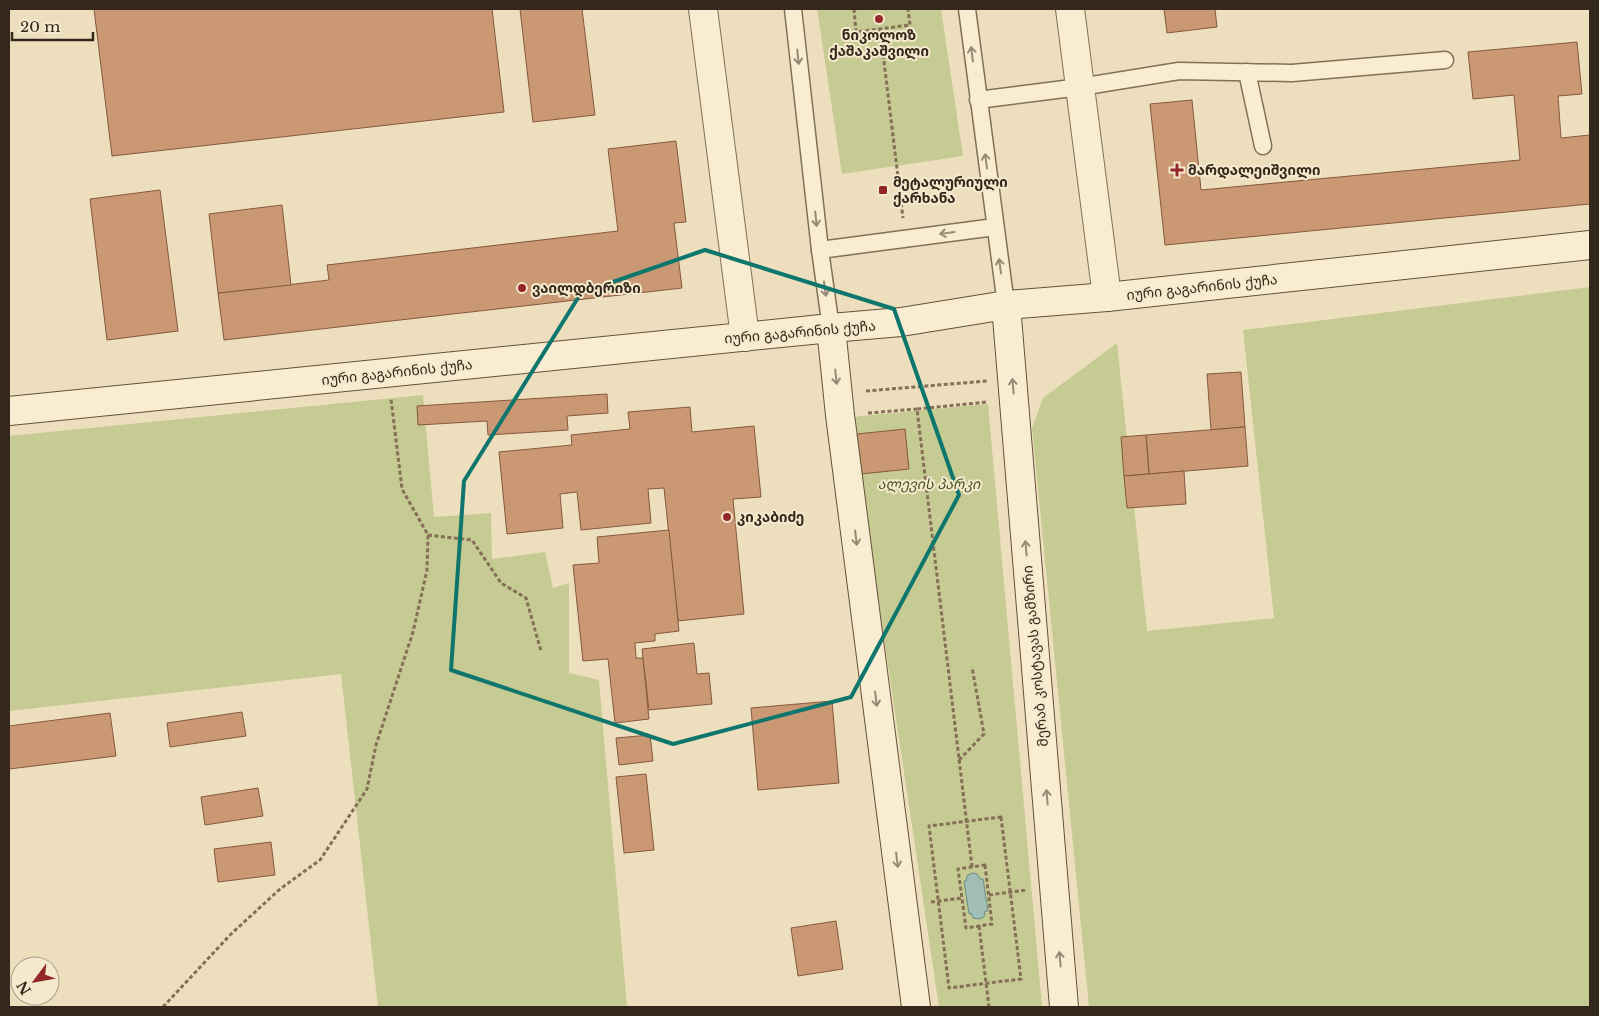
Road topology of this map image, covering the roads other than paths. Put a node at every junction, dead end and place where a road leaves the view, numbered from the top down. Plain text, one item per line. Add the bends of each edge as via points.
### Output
1 (703, 9) edge
2 (793, 9) edge
3 (967, 9) edge
4 (1070, 9) edge
5 (1445, 60) dead end
6 (1247, 72) junction
7 (1080, 87) junction
8 (978, 100) junction
9 (1263, 146) dead end
10 (995, 227) junction
11 (1590, 245) edge
12 (820, 250) junction
13 (1107, 297) junction
14 (1006, 305) junction
15 (831, 328) junction
16 (745, 337) junction
17 (9, 411) edge
18 (916, 1007) edge
19 (1064, 1007) edge

1 - 16 street
2 -> 12 lane
8 -> 3 lane
4 - 7 street
5 - 6 lane via 1292,73
6 - 7 lane via 1179,71
6 - 9 lane
7 - 8 lane
7 - 13 street
10 -> 8 lane
10 -> 12 lane
14 -> 10 lane
11 - 13 street, იური გაგარინის ქუჩა
12 -> 15 lane
13 - 14 street, იური გაგარინის ქუჩა
14 - 15 street, იური გაგარინის ქუჩა via 901,322
19 -> 14 street, მერაბ კოსტავას გამზირი
15 - 16 street, იური გაგარინის ქუჩა
15 -> 18 street
16 - 17 street, იური გაგარინის ქუჩა

